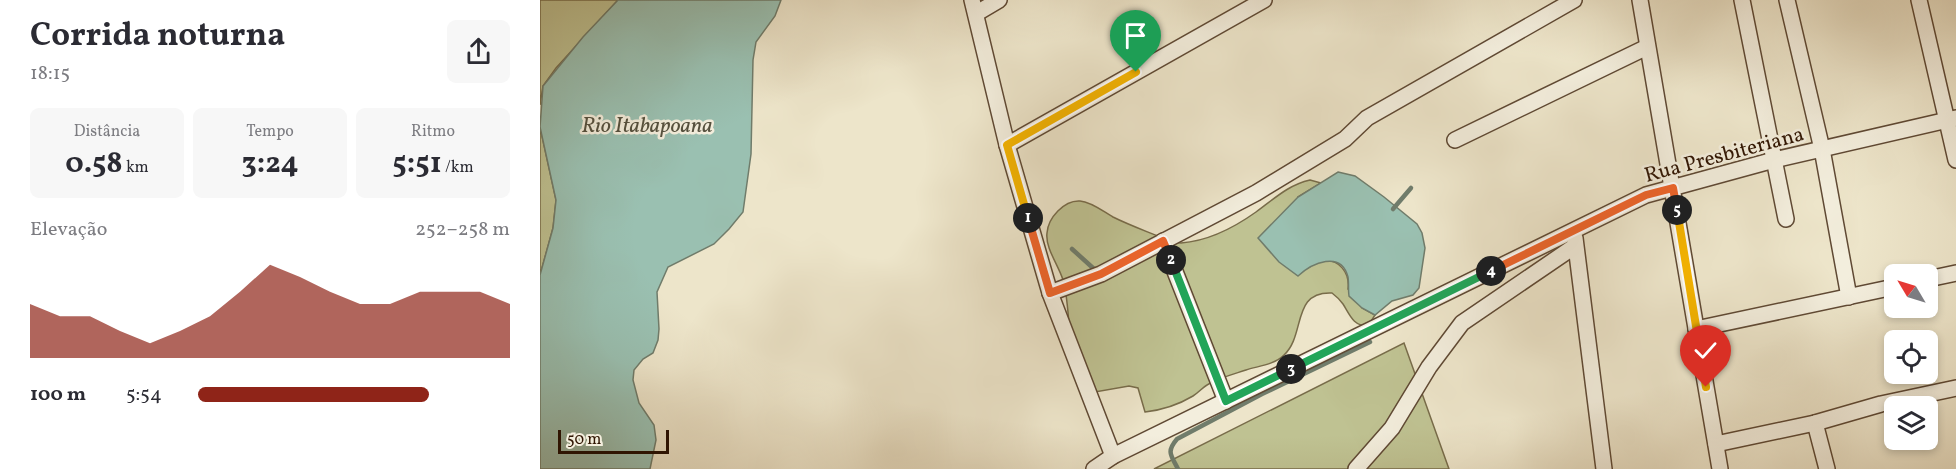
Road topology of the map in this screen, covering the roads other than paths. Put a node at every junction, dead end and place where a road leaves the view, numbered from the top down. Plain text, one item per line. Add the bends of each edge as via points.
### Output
1 (999, 0) edge
2 (1264, 0) edge
3 (1574, 0) edge
4 (1640, 0) edge
5 (1742, 0) edge
6 (1787, 0) edge
7 (1919, 0) edge
8 (974, 6) edge
9 (1647, 47) junction
10 (1951, 119) edge
11 (1455, 140) dead end
12 (1007, 145) junction
13 (1822, 149) junction
14 (1774, 160) junction
15 (1956, 160) edge
16 (1673, 188) junction
17 (1786, 219) dead end
18 (1575, 229) junction
19 (1163, 241) junction
20 (1575, 246) junction
21 (1956, 273) edge
22 (1938, 277) edge
23 (1884, 289) edge
24 (1050, 293) junction
25 (1849, 297) junction
26 (1696, 329) junction
27 (1956, 388) edge
28 (1226, 401) junction
29 (1815, 423) junction
30 (1716, 444) junction
31 (1113, 456) junction
32 (1094, 469) edge
33 (1356, 469) edge
34 (1604, 469) edge
35 (1720, 469) edge
36 (1827, 469) edge

1 - 8 street
2 - 12 street
3 - 19 street via 1367,118 1345,140 1256,193
4 - 9 street
5 - 14 street
6 - 13 street
7 - 10 street
8 - 12 street
9 - 11 street
9 - 16 street
10 - 13 street, Rua Presbiteriana
10 - 15 street
12 - 24 street
13 - 14 street, Rua Presbiteriana
13 - 25 street
14 - 16 street, Rua Presbiteriana
14 - 17 street
16 - 18 street, Rua Presbiteriana via 1646,195
16 - 26 street
18 - 20 street
18 - 28 street, Rua Presbiteriana
19 - 24 street via 1101,274
19 - 28 street
20 - 33 street via 1462,323 1392,428
20 - 34 street
21 - 22 street
23 - 25 street
24 - 31 street
25 - 26 street
26 - 30 street
27 - 29 street
28 - 31 street, Rua Presbiteriana
29 - 30 street
29 - 36 street
30 - 35 street
31 - 32 street, Rua Presbiteriana

